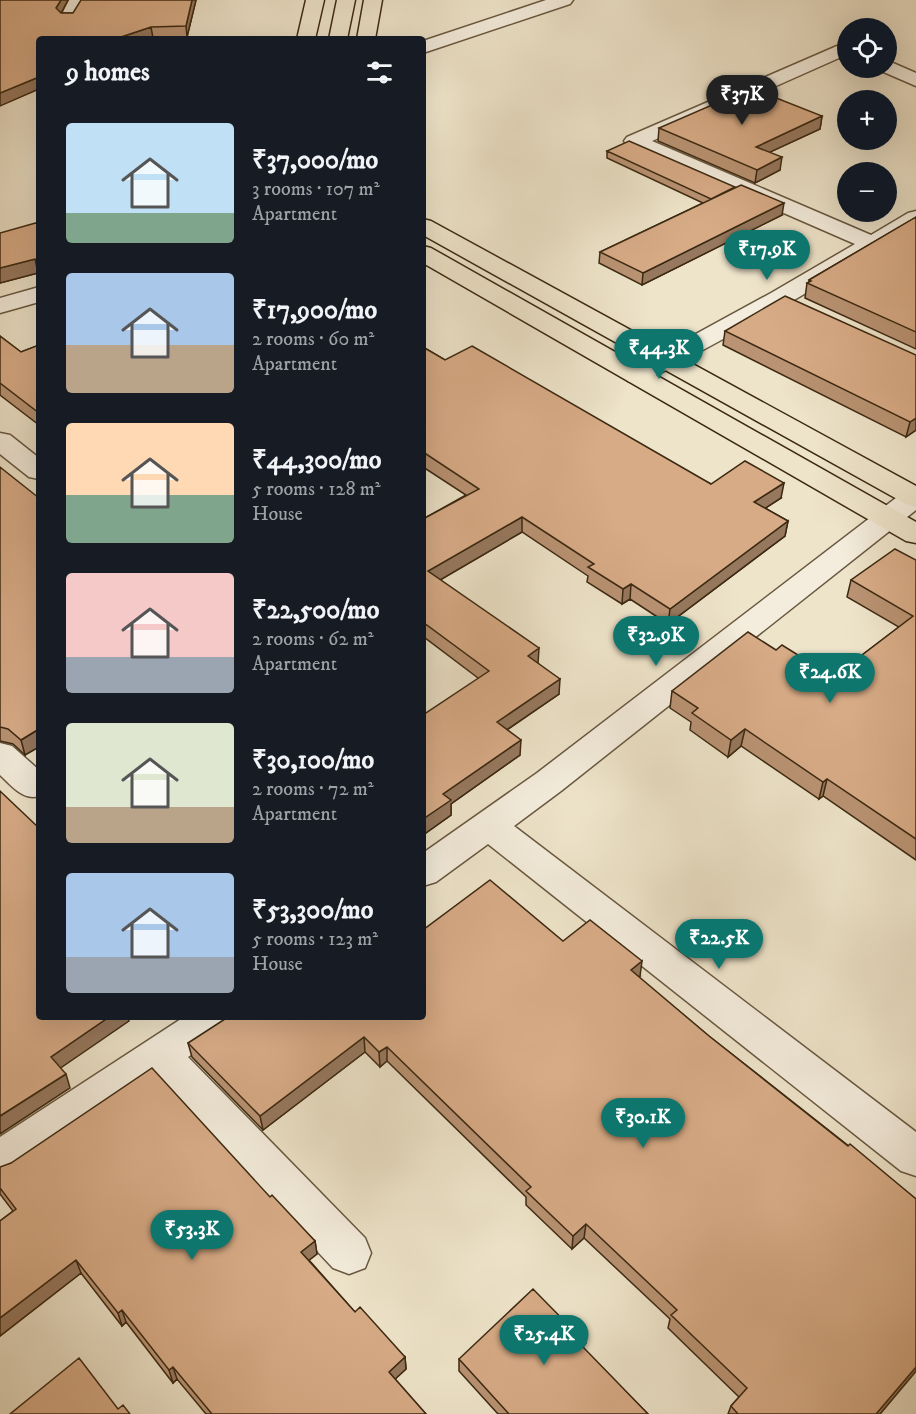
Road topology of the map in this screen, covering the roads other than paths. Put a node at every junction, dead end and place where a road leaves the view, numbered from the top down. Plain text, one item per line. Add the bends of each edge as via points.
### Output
1 (78, 0) edge
2 (315, 0) edge
3 (346, 0) edge
4 (373, 0) edge
5 (564, 0) edge
6 (69, 18) edge
7 (307, 36) edge
8 (339, 36) edge
9 (367, 36) edge
10 (426, 46) edge
11 (837, 52) edge
12 (916, 218) edge
13 (426, 228) edge
14 (873, 244) junction
15 (462, 247) junction
16 (429, 257) edge
17 (36, 295) edge
18 (0, 306) edge
19 (666, 359) junction
20 (637, 376) junction
21 (0, 441) edge
22 (36, 469) edge
23 (916, 498) edge
24 (888, 518) junction
25 (916, 534) edge
26 (0, 755) edge
27 (33, 785) dead end
28 (489, 826) junction
29 (426, 870) edge
30 (212, 1020) edge
31 (161, 1056) junction
32 (916, 1157) edge
33 (0, 1161) edge
34 (349, 1253) dead end

1 - 6 street
2 - 7 main road
3 - 8 main road
4 - 9 main road
5 - 10 street
11 - 14 street via 634,141
12 - 14 street
13 - 15 main road
14 - 19 street via 791,303
15 - 16 main road
15 - 19 main road
16 - 20 main road
17 - 18 street
19 - 20 street
19 - 23 main road
20 - 24 main road
21 - 22 street
23 - 24 street
24 - 25 main road
24 - 28 street
26 - 27 street
28 - 29 street
28 - 32 street
30 - 31 street
31 - 33 street
31 - 34 street

